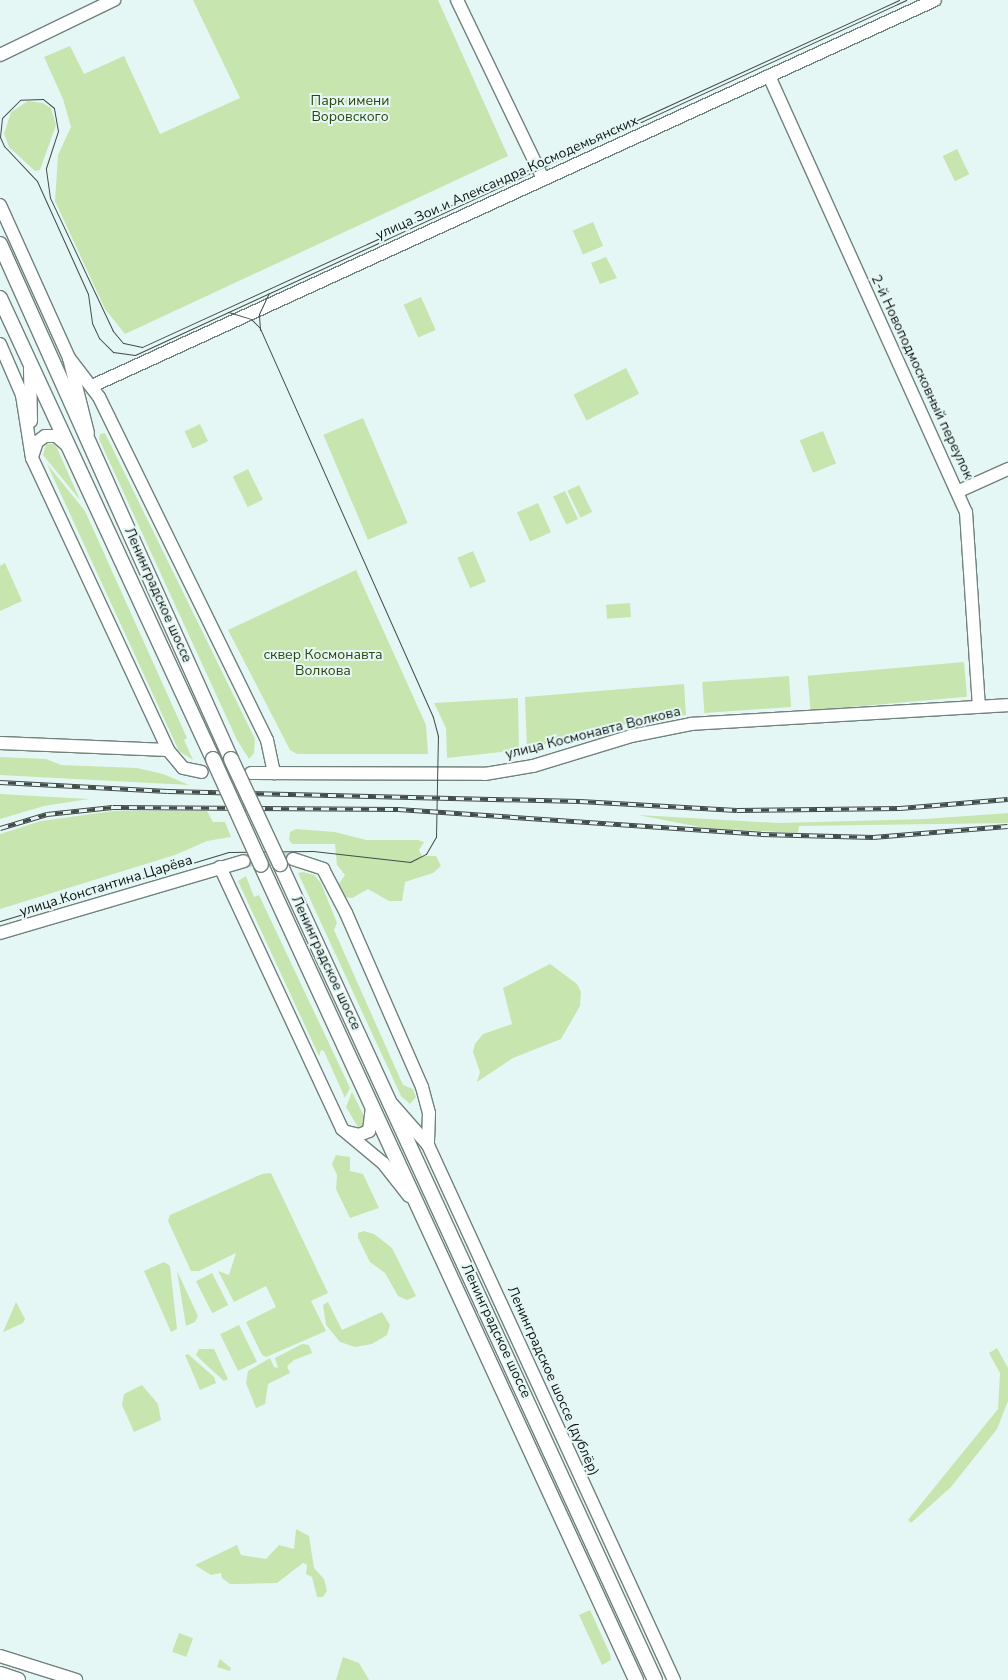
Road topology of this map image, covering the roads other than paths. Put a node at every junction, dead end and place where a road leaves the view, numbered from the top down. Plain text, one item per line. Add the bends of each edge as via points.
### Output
1 (114, 0) edge
2 (457, 0) edge
3 (935, 0) edge
4 (0, 55) edge
5 (769, 76) junction
6 (543, 179) junction
7 (0, 205) edge
8 (0, 244) edge
9 (0, 298) edge
10 (0, 344) edge
11 (69, 358) junction
12 (28, 360) junction
13 (92, 386) junction
14 (109, 421) junction
15 (86, 423) junction
16 (28, 441) junction
17 (90, 443) junction
18 (68, 446) junction
19 (32, 457) junction
20 (1008, 468) edge
21 (959, 491) junction
22 (1008, 705) edge
23 (978, 707) junction
24 (0, 743) edge
25 (168, 750) junction
26 (202, 772) dead end
27 (251, 772) dead end
28 (274, 773) junction
29 (244, 861) tunnel mouth
30 (287, 862) junction
31 (220, 867) junction
32 (0, 933) edge
33 (424, 1093) junction
34 (372, 1104) junction
35 (396, 1108) junction
36 (342, 1129) junction
37 (428, 1145) junction
38 (424, 1219) junction
39 (611, 1581) junction
40 (608, 1621) junction
41 (660, 1653) junction
42 (0, 1656) edge
43 (0, 1674) edge
44 (18, 1680) edge
45 (76, 1680) edge
46 (631, 1680) edge
47 (636, 1680) edge
48 (655, 1680) edge
49 (674, 1680) edge

1 - 4 main road
2 - 6 main road
3 - 5 main road, улица Зои и Александра Космодемьянских
5 - 6 main road, улица Зои и Александра Космодемьянских
5 - 21 main road, 2-й Новоподмосковный переулок
6 - 13 main road, улица Зои и Александра Космодемьянских
7 - 11 main road
8 - 17 main road, Ленинградское шоссе
9 - 12 main road, Ленинградское шоссе
10 - 16 main road via 22,395
11 - 13 main road
11 - 15 main road
12 - 16 main road via 33,387
12 - 18 main road, Ленинградское шоссе
13 - 14 main road
14 - 15 main road via 93,413
14 - 28 main road via 267,740
15 - 17 main road
16 - 19 main road
17 - 30 main road, Ленинградское шоссе, bridge via 231,759
18 - 19 main road via 56,436 46,436 37,442
18 - 34 main road, Ленинградское шоссе, bridge
19 - 25 main road
20 - 21 main road
21 - 23 main road, 2-й Новоподмосковный переулок via 969,528
22 - 23 main road, улица Космонавта Волкова
23 - 28 main road, улица Космонавта Волкова via 691,724 631,736 532,766 485,774
24 - 25 main road
25 - 26 main road via 184,768
27 - 28 main road, улица Космонавта Волкова
29 - 31 main road, улица Константина Царёва
30 - 33 main road via 314,863 327,873
30 - 35 main road, Ленинградское шоссе
31 - 32 main road, улица Константина Царёва
31 - 36 main road
33 - 35 main road via 421,1110 411,1115
33 - 37 main road via 429,1113
34 - 36 main road via 369,1131 359,1135
34 - 38 main road, Ленинградское шоссе
35 - 37 main road, Ленинградское шоссе (дублёр)
35 - 39 main road, Ленинградское шоссе
36 - 38 main road via 383,1163
37 - 41 main road, Ленинградское шоссе (дублёр)
38 - 40 main road, Ленинградское шоссе
39 - 41 main road
39 - 48 main road, Ленинградское шоссе
40 - 46 main road
40 - 47 main road, Ленинградское шоссе
41 - 49 main road, Ленинградское шоссе (дублёр)
42 - 45 main road
43 - 44 main road

